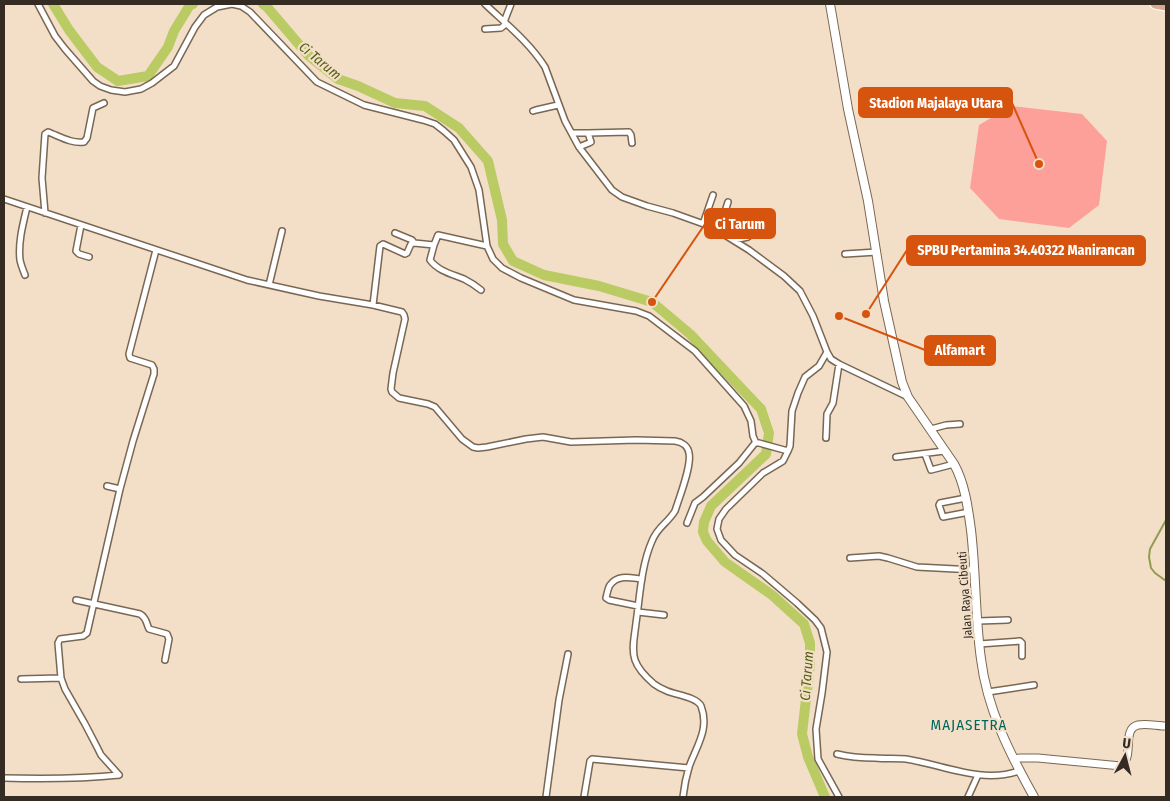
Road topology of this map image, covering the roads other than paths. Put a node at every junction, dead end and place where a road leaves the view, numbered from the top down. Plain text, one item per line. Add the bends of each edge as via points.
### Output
1 (38, 4) edge
2 (485, 4) edge
3 (511, 4) edge
4 (830, 4) edge
5 (1155, 4) edge
6 (1166, 6) edge
7 (505, 23) junction
8 (485, 29) dead end
9 (104, 103) dead end
10 (558, 105) junction
11 (533, 111) dead end
12 (572, 133) junction
13 (588, 133) junction
14 (632, 143) dead end
15 (579, 147) junction
16 (713, 195) dead end
17 (4, 199) edge
18 (728, 202) dead end
19 (27, 207) junction
20 (45, 213) junction
21 (758, 219) dead end
22 (703, 224) junction
23 (81, 225) junction
24 (282, 231) dead end
25 (719, 231) junction
26 (395, 233) dead end
27 (734, 240) junction
28 (414, 243) junction
29 (434, 245) junction
30 (487, 246) junction
31 (156, 250) junction
32 (876, 252) junction
33 (845, 254) dead end
34 (90, 257) dead end
35 (25, 276) dead end
36 (270, 285) junction
37 (481, 290) dead end
38 (373, 305) junction
39 (826, 352) junction
40 (839, 364) junction
41 (908, 397) junction
42 (960, 424) dead end
43 (931, 429) junction
44 (826, 438) dead end
45 (758, 443) junction
46 (786, 451) junction
47 (944, 451) junction
48 (925, 454) junction
49 (896, 457) dead end
50 (954, 464) junction
51 (107, 486) dead end
52 (120, 489) junction
53 (966, 498) junction
54 (969, 512) junction
55 (688, 523) dead end
56 (850, 558) dead end
57 (975, 570) junction
58 (642, 579) junction
59 (76, 600) dead end
60 (93, 604) junction
61 (638, 609) junction
62 (664, 615) dead end
63 (1008, 620) dead end
64 (978, 621) junction
65 (979, 644) junction
66 (568, 654) dead end
67 (1022, 656) dead end
68 (165, 660) dead end
69 (61, 678) junction
70 (21, 679) dead end
71 (1034, 686) dead end
72 (988, 692) junction
73 (1166, 726) edge
74 (837, 754) dead end
75 (1014, 759) junction
76 (689, 768) junction
77 (1019, 772) junction
78 (978, 775) junction
79 (4, 778) edge
80 (546, 797) edge
81 (584, 797) edge
82 (683, 797) edge
83 (840, 797) edge
84 (968, 797) edge
85 (1034, 797) edge

1 - 30 street via 55,36 93,81 111,90 125,92 141,89 174,66 204,15 225,4 241,6 317,82 364,105 435,124 454,140 471,167 479,190
2 - 7 street
3 - 7 street
4 - 32 main road, Jalan Raya Cibeuti
5 - 6 main road
7 - 8 street via 501,28
7 - 10 street via 540,59
9 - 20 street via 93,108 84,142 48,132 45,134 42,178
10 - 11 street
10 - 12 street
12 - 13 street
12 - 15 street
13 - 14 street via 629,132
13 - 15 street via 590,142
15 - 22 street via 610,188 622,197
16 - 22 street
17 - 19 street
18 - 25 street
19 - 20 street
19 - 35 street via 20,241 20,262
20 - 23 street
21 - 27 street via 759,228 748,237
22 - 25 street
23 - 31 street
23 - 34 street via 76,251
24 - 36 street
25 - 27 street
26 - 28 street
27 - 39 street via 800,291
28 - 29 street
28 - 38 street via 405,254 384,244 380,246
29 - 30 street via 438,235
29 - 37 street via 430,260 433,264
30 - 45 street via 502,268 521,278 574,300 649,316 695,351 744,406
31 - 36 street
31 - 52 street via 128,354 133,360 152,365 154,374
32 - 33 street
32 - 41 main road, Jalan Raya Cibeuti via 900,375
36 - 38 street
38 - 58 street via 402,312 405,318 392,392 399,398 435,407 473,447 543,437 571,442 675,441 687,448 690,459 675,512 651,542
39 - 40 street
39 - 46 street via 819,366 805,377 798,393 792,411 790,446
40 - 41 street
40 - 44 street via 833,404 827,414
41 - 43 main road, Jalan Raya Cibeuti
42 - 43 street
43 - 47 main road, Jalan Raya Cibeuti
45 - 46 street
45 - 55 street via 695,503
46 - 83 street via 783,460 726,509 716,529 735,555 798,603 821,628 828,652 816,729 818,759
47 - 48 street
47 - 50 main road, Jalan Raya Cibeuti
48 - 49 street
48 - 50 street via 931,470
50 - 53 main road, Jalan Raya Cibeuti
51 - 52 street
52 - 60 street
53 - 54 main road, Jalan Raya Cibeuti
53 - 54 street via 939,505 942,516
54 - 57 main road, Jalan Raya Cibeuti
56 - 57 street via 879,556 917,566
57 - 64 main road, Jalan Raya Cibeuti
58 - 61 street
58 - 61 street via 618,579 610,586 606,598
59 - 60 street
60 - 68 street via 140,614 146,618 149,629 167,634
60 - 69 street via 87,633 58,642
61 - 62 street
61 - 76 street via 633,653 638,667 660,688 700,705 704,731
63 - 64 street
64 - 65 main road, Jalan Raya Cibeuti
65 - 67 street via 1020,641
65 - 72 main road, Jalan Raya Cibeuti
66 - 80 street
69 - 70 street
69 - 79 street via 92,739 119,775
71 - 72 street
72 - 75 main road, Jalan Raya Cibeuti
73 - 75 street via 1144,724 1132,728 1127,758 1121,766 1038,758
74 - 78 street via 906,759
75 - 77 main road, Jalan Raya Cibeuti
76 - 81 street via 592,759
76 - 82 street
77 - 78 street via 1007,776
77 - 85 main road, Jalan Raya Cibeuti
78 - 84 street

